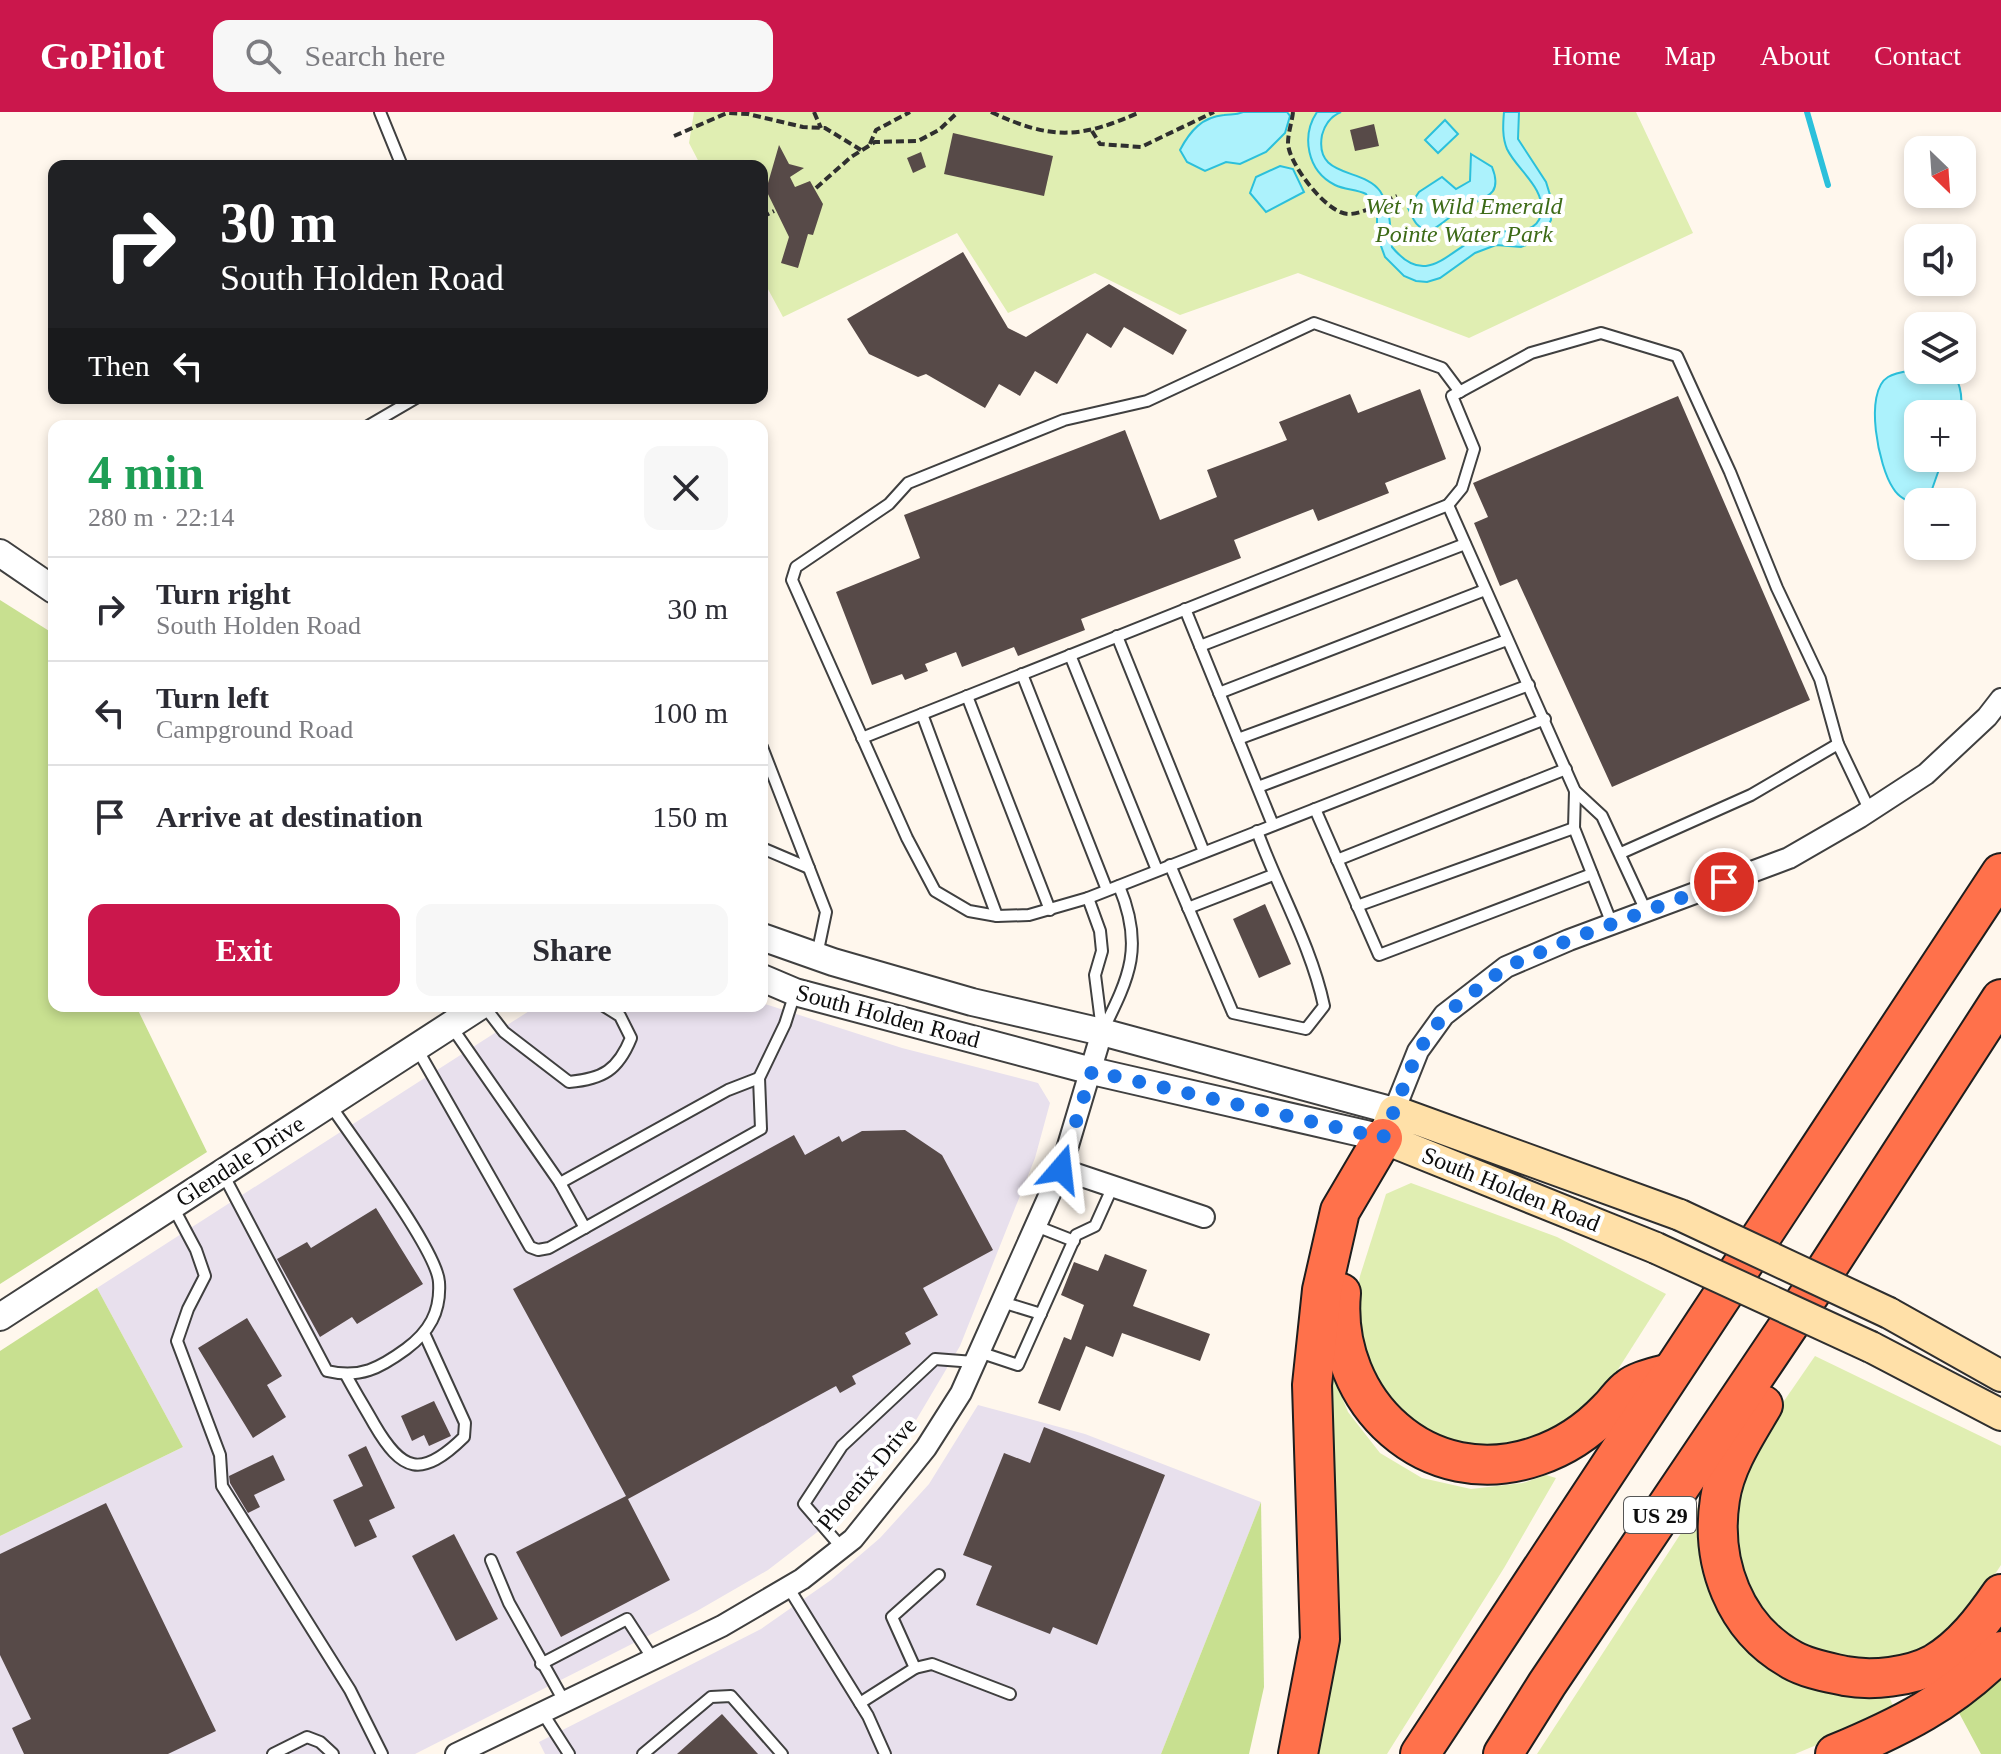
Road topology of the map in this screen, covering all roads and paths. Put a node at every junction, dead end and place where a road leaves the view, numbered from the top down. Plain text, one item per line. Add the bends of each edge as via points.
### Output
1 (380, 112) edge
2 (814, 112) edge
3 (910, 112) edge
4 (958, 112) edge
5 (991, 112) edge
6 (1140, 112) edge
7 (1214, 112) edge
8 (1293, 112) edge
9 (821, 128) junction
10 (1092, 131) junction
11 (674, 136) dead end
12 (870, 145) junction
13 (861, 150) junction
14 (400, 160) edge
15 (816, 188) dead end
16 (1397, 196) dead end
17 (774, 211) dead end
18 (768, 214) edge
19 (1460, 392) junction
20 (406, 404) edge
21 (378, 420) edge
22 (1448, 505) junction
23 (1465, 544) junction
24 (0, 553) edge
25 (48, 586) edge
26 (1485, 590) junction
27 (1185, 609) junction
28 (1117, 636) junction
29 (1507, 640) junction
30 (1200, 646) junction
31 (1070, 655) junction
32 (1022, 674) junction
33 (1529, 685) junction
34 (1219, 693) junction
35 (967, 696) junction
36 (2001, 699) edge
37 (922, 714) junction
38 (1545, 719) junction
39 (862, 738) junction
40 (1238, 739) junction
41 (1838, 744) junction
42 (768, 762) edge
43 (1566, 769) junction
44 (1258, 787) junction
45 (1575, 791) junction
46 (1315, 809) junction
47 (1870, 811) junction
48 (1273, 825) junction
49 (1574, 828) junction
50 (1257, 831) junction
51 (768, 851) edge
52 (1204, 852) junction
53 (1621, 853) junction
54 (1337, 860) junction
55 (1170, 865) junction
56 (809, 868) junction
57 (1157, 870) junction
58 (2001, 873) edge
59 (1592, 874) junction
60 (1273, 875) junction
61 (1119, 886) junction
62 (1107, 890) junction
63 (1088, 898) junction
64 (1357, 906) junction
65 (1188, 908) junction
66 (1050, 910) junction
67 (1646, 911) junction
68 (997, 916) junction
69 (1612, 924) junction
70 (768, 939) edge
71 (817, 957) junction
72 (768, 981) edge
73 (795, 992) junction
74 (2001, 999) edge
75 (472, 1012) edge
76 (487, 1012) edge
77 (614, 1012) edge
78 (450, 1025) junction
79 (1102, 1032) junction
80 (416, 1047) junction
81 (1092, 1071) junction
82 (759, 1078) junction
83 (329, 1103) junction
84 (1389, 1124) junction
85 (1061, 1169) junction
86 (222, 1172) junction
87 (560, 1183) junction
88 (1113, 1186) junction
89 (171, 1205) junction
90 (1204, 1217) dead end
91 (1036, 1226) junction
92 (585, 1228) junction
93 (1074, 1241) junction
94 (1820, 1279) junction
95 (1002, 1302) junction
96 (1041, 1314) junction
97 (0, 1317) edge
98 (424, 1333) junction
99 (977, 1357) junction
100 (1669, 1373) junction
101 (346, 1375) junction
102 (2001, 1376) edge
103 (2001, 1415) edge
104 (842, 1548) junction
105 (491, 1560) dead end
106 (939, 1575) dead end
107 (788, 1587) junction
108 (2001, 1594) edge
109 (2001, 1651) edge
110 (653, 1659) junction
111 (541, 1664) junction
112 (915, 1668) junction
113 (1010, 1694) dead end
114 (564, 1701) junction
115 (860, 1703) junction
116 (542, 1711) junction
117 (480, 1748) edge
118 (273, 1754) edge
119 (333, 1754) edge
120 (382, 1754) edge
121 (456, 1754) edge
122 (569, 1754) edge
123 (643, 1754) edge
124 (782, 1754) edge
125 (885, 1754) edge
126 (1298, 1754) edge
127 (1420, 1754) edge
128 (1503, 1754) edge
129 (1835, 1754) edge

1 - 14 lane
2 - 9 path
3 - 12 path via 876,130
4 - 12 path via 918,141
5 - 10 path via 1047,133
6 - 10 path
7 - 10 path via 1141,147 1100,144
8 - 16 path via 1287,145 1295,165 1334,209 1352,214
9 - 11 path via 727,113
9 - 13 path
12 - 13 path
13 - 15 path
17 - 18 path
19 - 22 lane via 1452,396 1474,449 1462,488
19 - 39 lane via 1442,368 1314,323 1147,401 1064,420 908,483 889,504 796,567 792,580
19 - 41 lane via 1531,353 1601,333 1677,356 1820,679
20 - 21 lane
22 - 23 lane
22 - 27 lane
23 - 26 lane
23 - 30 lane
24 - 25 street
26 - 29 lane
26 - 34 lane
27 - 28 lane
27 - 30 lane
28 - 31 lane
28 - 52 lane
29 - 33 lane
29 - 40 lane
30 - 34 lane
31 - 32 lane
31 - 57 lane
32 - 35 lane
32 - 62 lane
33 - 38 lane
33 - 44 lane
34 - 40 lane
35 - 37 lane
35 - 66 lane
36 - 47 street via 1926,774
37 - 39 lane
37 - 68 lane
38 - 43 lane
38 - 46 lane
39 - 68 lane via 935,891 969,911
40 - 44 lane
41 - 47 lane
41 - 53 lane via 1751,795
42 - 56 lane
43 - 45 lane
43 - 54 lane
44 - 48 lane
45 - 49 lane
45 - 53 lane via 1602,816
46 - 48 lane
46 - 54 lane
47 - 67 street via 1789,858
48 - 50 lane
49 - 59 lane
49 - 64 lane
50 - 52 lane
50 - 60 lane
51 - 56 lane
52 - 55 lane
53 - 67 lane
54 - 64 lane
55 - 57 lane
55 - 65 lane
56 - 71 lane via 826,912
57 - 61 lane
58 - 100 highway, US 29
59 - 64 lane via 1379,955
59 - 69 lane
60 - 65 lane
60 - 65 lane via 1317,974 1324,1006 1306,1029 1233,1013
61 - 62 lane
61 - 79 lane via 1131,918 1132,958 1125,986
62 - 63 lane
63 - 66 lane
63 - 79 lane via 1100,931 1102,951 1095,975
66 - 68 lane
67 - 69 street
69 - 84 street via 1506,967 1444,1015 1418,1051
70 - 71 street, South Holden Road
71 - 79 street, South Holden Road via 972,1002
72 - 73 street, South Holden Road
73 - 81 street, South Holden Road
73 - 82 lane
74 - 94 highway, US 29
75 - 78 street, Glendale Drive
76 - 77 lane via 504,1032 569,1082 594,1080 622,1060 631,1038
78 - 80 street, Glendale Drive
78 - 87 lane
79 - 81 street, Phoenix Drive
79 - 84 street, South Holden Road
80 - 83 street, Glendale Drive
80 - 92 lane via 530,1247 549,1248
81 - 84 street, South Holden Road
81 - 85 street, Phoenix Drive
82 - 87 lane
82 - 92 lane via 761,1129
83 - 86 street, Glendale Drive
83 - 98 lane via 430,1256 439,1280 436,1317
84 - 100 highway via 1341,1286 1338,1317 1352,1375 1387,1424 1427,1452 1472,1466 1511,1463 1561,1447 1587,1430 1628,1388
84 - 102 main road, South Holden Road, bridge via 1680,1215 1889,1313
84 - 103 main road, South Holden Road, bridge via 1871,1347
84 - 126 highway via 1340,1211 1322,1290 1312,1385 1320,1639
85 - 88 street
85 - 91 street, Phoenix Drive
86 - 89 street, Glendale Drive
86 - 101 lane via 327,1371
87 - 92 lane
88 - 90 street
88 - 93 lane via 1095,1226
89 - 97 street, Glendale Drive
89 - 120 lane via 205,1276 177,1341 220,1455 222,1486 350,1690
91 - 93 lane
91 - 95 street, Phoenix Drive
93 - 96 lane
94 - 108 highway via 1807,1330 1737,1447 1720,1496 1719,1557 1734,1601 1764,1640 1793,1661 1862,1679 1933,1664 1961,1643
94 - 128 highway, US 29
95 - 96 lane
95 - 99 street, Phoenix Drive
96 - 99 lane via 1018,1365
98 - 101 lane via 382,1367
98 - 101 lane via 465,1423 464,1437 453,1449 422,1465 398,1459
99 - 104 street, Phoenix Drive via 926,1448
99 - 104 lane via 935,1359 842,1446 804,1504
100 - 127 highway, US 29
104 - 107 street, Phoenix Drive
105 - 111 lane
106 - 112 lane via 892,1617
107 - 110 street, Phoenix Drive
107 - 115 lane
109 - 129 highway via 1939,1704
110 - 111 lane via 627,1619
110 - 114 street, Phoenix Drive
111 - 114 lane
112 - 113 lane via 932,1664
112 - 115 lane
114 - 116 street, Phoenix Drive
115 - 125 lane
116 - 117 street, Phoenix Drive
116 - 122 lane
117 - 121 street, Phoenix Drive
118 - 119 lane via 307,1737
123 - 124 lane via 711,1697 731,1696

